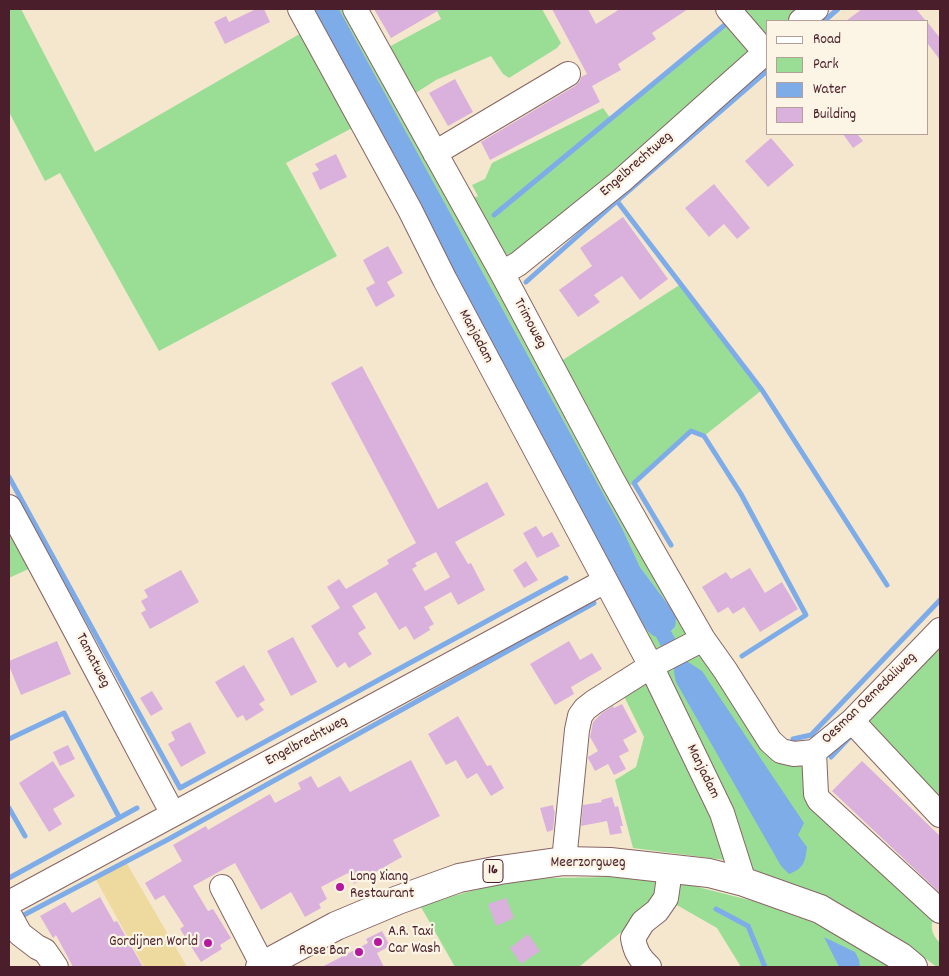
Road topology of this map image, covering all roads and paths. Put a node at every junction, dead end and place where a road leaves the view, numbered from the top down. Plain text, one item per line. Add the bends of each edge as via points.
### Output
1 (300, 9) edge
2 (355, 9) edge
3 (728, 9) edge
4 (816, 9) edge
5 (803, 20) edge
6 (766, 50) edge
7 (766, 52) edge
8 (568, 74) dead end
9 (435, 153) junction
10 (502, 274) junction
11 (9, 507) edge
12 (605, 581) junction
13 (940, 630) edge
14 (699, 641) junction
15 (655, 664) junction
16 (852, 720) junction
17 (814, 752) junction
18 (174, 814) junction
19 (940, 815) edge
20 (564, 861) junction
21 (670, 870) junction
22 (744, 882) junction
23 (222, 887) dead end
24 (9, 903) edge
25 (940, 911) edge
26 (9, 914) edge
27 (905, 964) edge
28 (56, 967) edge
29 (262, 967) edge
30 (649, 967) edge

1 - 12 street, Manjadam
2 - 9 street, Trimoweg
3 - 6 street
4 - 5 street
7 - 10 street, Engelbrechtweg via 621,180
8 - 9 street
9 - 10 street, Trimoweg
10 - 14 street, Trimoweg
11 - 18 street, Tamatweg
12 - 15 street, Manjadam
12 - 18 street, Engelbrechtweg
13 - 16 street, Oesman Oemedaliweg
14 - 15 street
14 - 17 street, Oesman Oemedaliweg via 725,670 770,741 781,751 794,754
15 - 20 street via 594,702 580,716
15 - 22 street, Manjadam via 722,813
16 - 17 street, Oesman Oemedaliweg
16 - 19 street
17 - 25 street via 819,800
18 - 24 street, Engelbrechtweg
20 - 21 main road, Meerzorgweg / 16 via 610,862
20 - 29 main road, Meerzorgweg / 16 via 459,878 336,926
21 - 22 main road, Meerzorgweg / 16
21 - 30 street via 666,898 633,938 635,950
22 - 27 main road, Meerzorgweg / 16 via 820,908
23 - 29 street
26 - 28 street via 20,934 45,951

